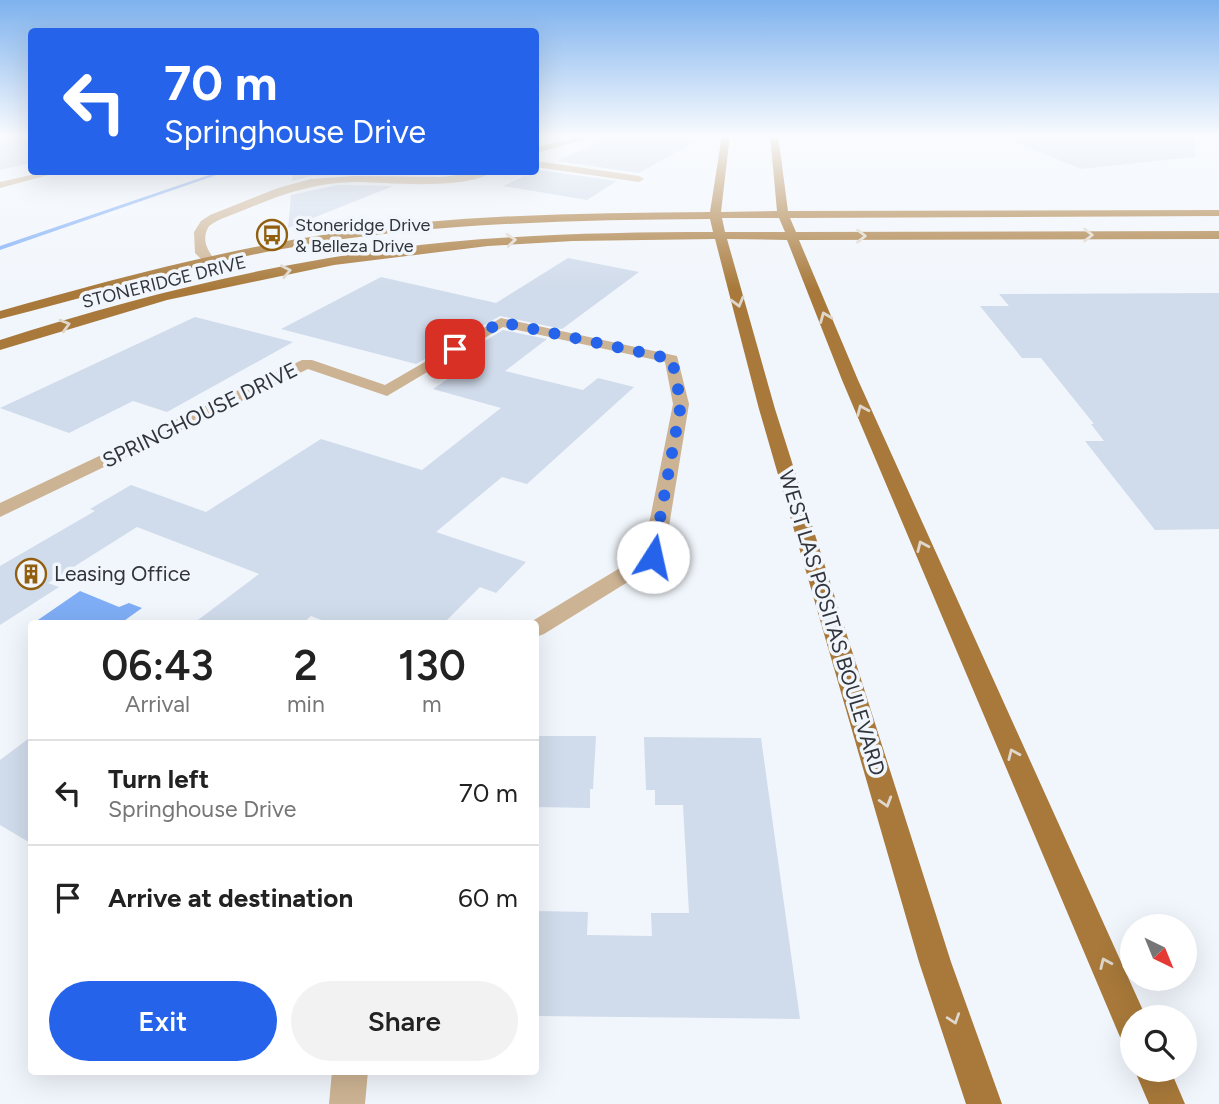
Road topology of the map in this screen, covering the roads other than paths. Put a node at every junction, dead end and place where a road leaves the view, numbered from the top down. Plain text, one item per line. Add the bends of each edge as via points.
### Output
1 (298, 187) edge
2 (721, 187) edge
3 (780, 187) edge
4 (1219, 213) edge
5 (783, 214) junction
6 (1219, 220) edge
7 (718, 226) junction
8 (1152, 235) junction
9 (1219, 235) edge
10 (792, 236) junction
11 (209, 260) junction
12 (0, 315) edge
13 (0, 345) edge
14 (0, 512) edge
15 (539, 627) edge
16 (1123, 1005) edge
17 (350, 1075) edge
18 (1158, 1082) edge
19 (347, 1104) edge
20 (984, 1104) edge
21 (1167, 1104) edge

1 - 11 street via 202,227 201,253
2 - 7 main road, WEST LAS POSITAS BOULEVARD
3 - 5 main road
4 - 5 main road, STONERIDGE DRIVE
5 - 7 main road, STONERIDGE DRIVE
5 - 10 main road
6 - 8 main road via 1174,221
7 - 10 main road, STONERIDGE DRIVE
7 - 11 main road, STONERIDGE DRIVE via 568,215 442,223
13 -> 7 main road, STONERIDGE DRIVE via 150,302 338,261 444,246
7 -> 20 main road, WEST LAS POSITAS BOULEVARD via 767,409 927,936
8 - 9 main road, STONERIDGE DRIVE
10 -> 8 main road, STONERIDGE DRIVE
16 -> 10 main road via 875,440
11 - 12 main road, STONERIDGE DRIVE
14 - 15 street, SPRINGHOUSE DRIVE via 307,363 387,391 501,322 672,359 681,404 653,557
17 - 19 street
18 - 21 main road

